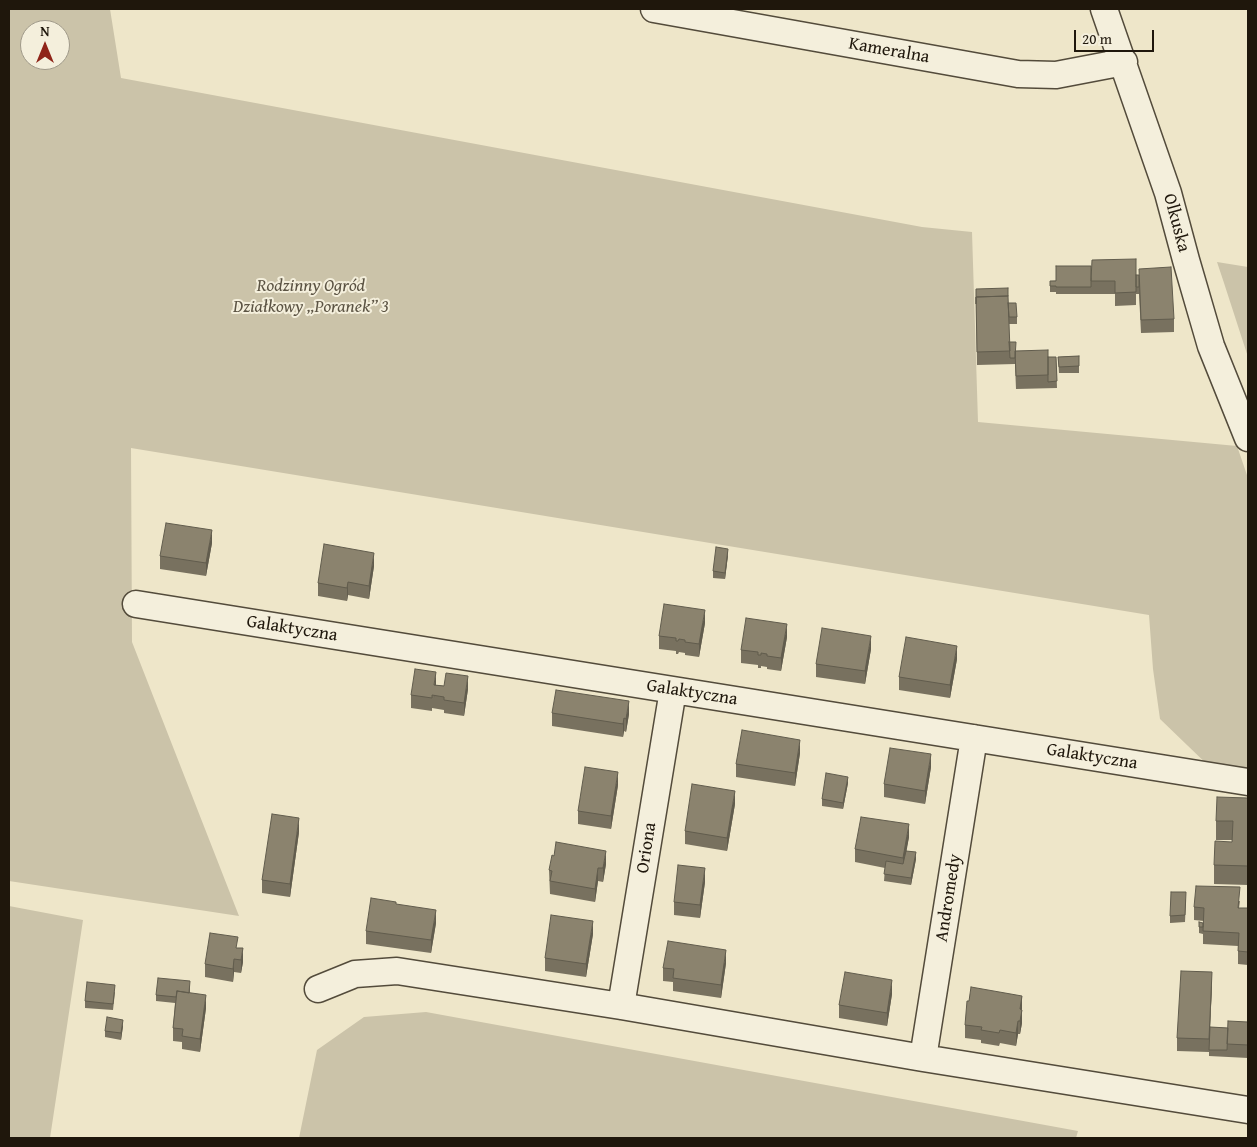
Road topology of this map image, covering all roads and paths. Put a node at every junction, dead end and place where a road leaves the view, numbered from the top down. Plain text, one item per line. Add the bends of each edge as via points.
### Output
1 (654, 9) edge
2 (1104, 9) edge
3 (1124, 62) junction
4 (1248, 438) edge
5 (136, 604) dead end
6 (673, 690) junction
7 (974, 738) junction
8 (1248, 782) edge
9 (318, 989) dead end
10 (621, 1006) junction
11 (923, 1058) junction
12 (1248, 1110) edge

1 - 3 street, Kameralna via 1018,74 1056,75
2 - 3 street, Olkuska
3 - 4 street, Olkuska via 1168,193 1211,346
5 - 6 street, Galaktyczna
6 - 7 street, Galaktyczna
6 - 10 street, Oriona
7 - 8 street, Galaktyczna
7 - 11 street, Andromedy
9 - 10 street via 355,974 397,971
10 - 11 street
11 - 12 street

